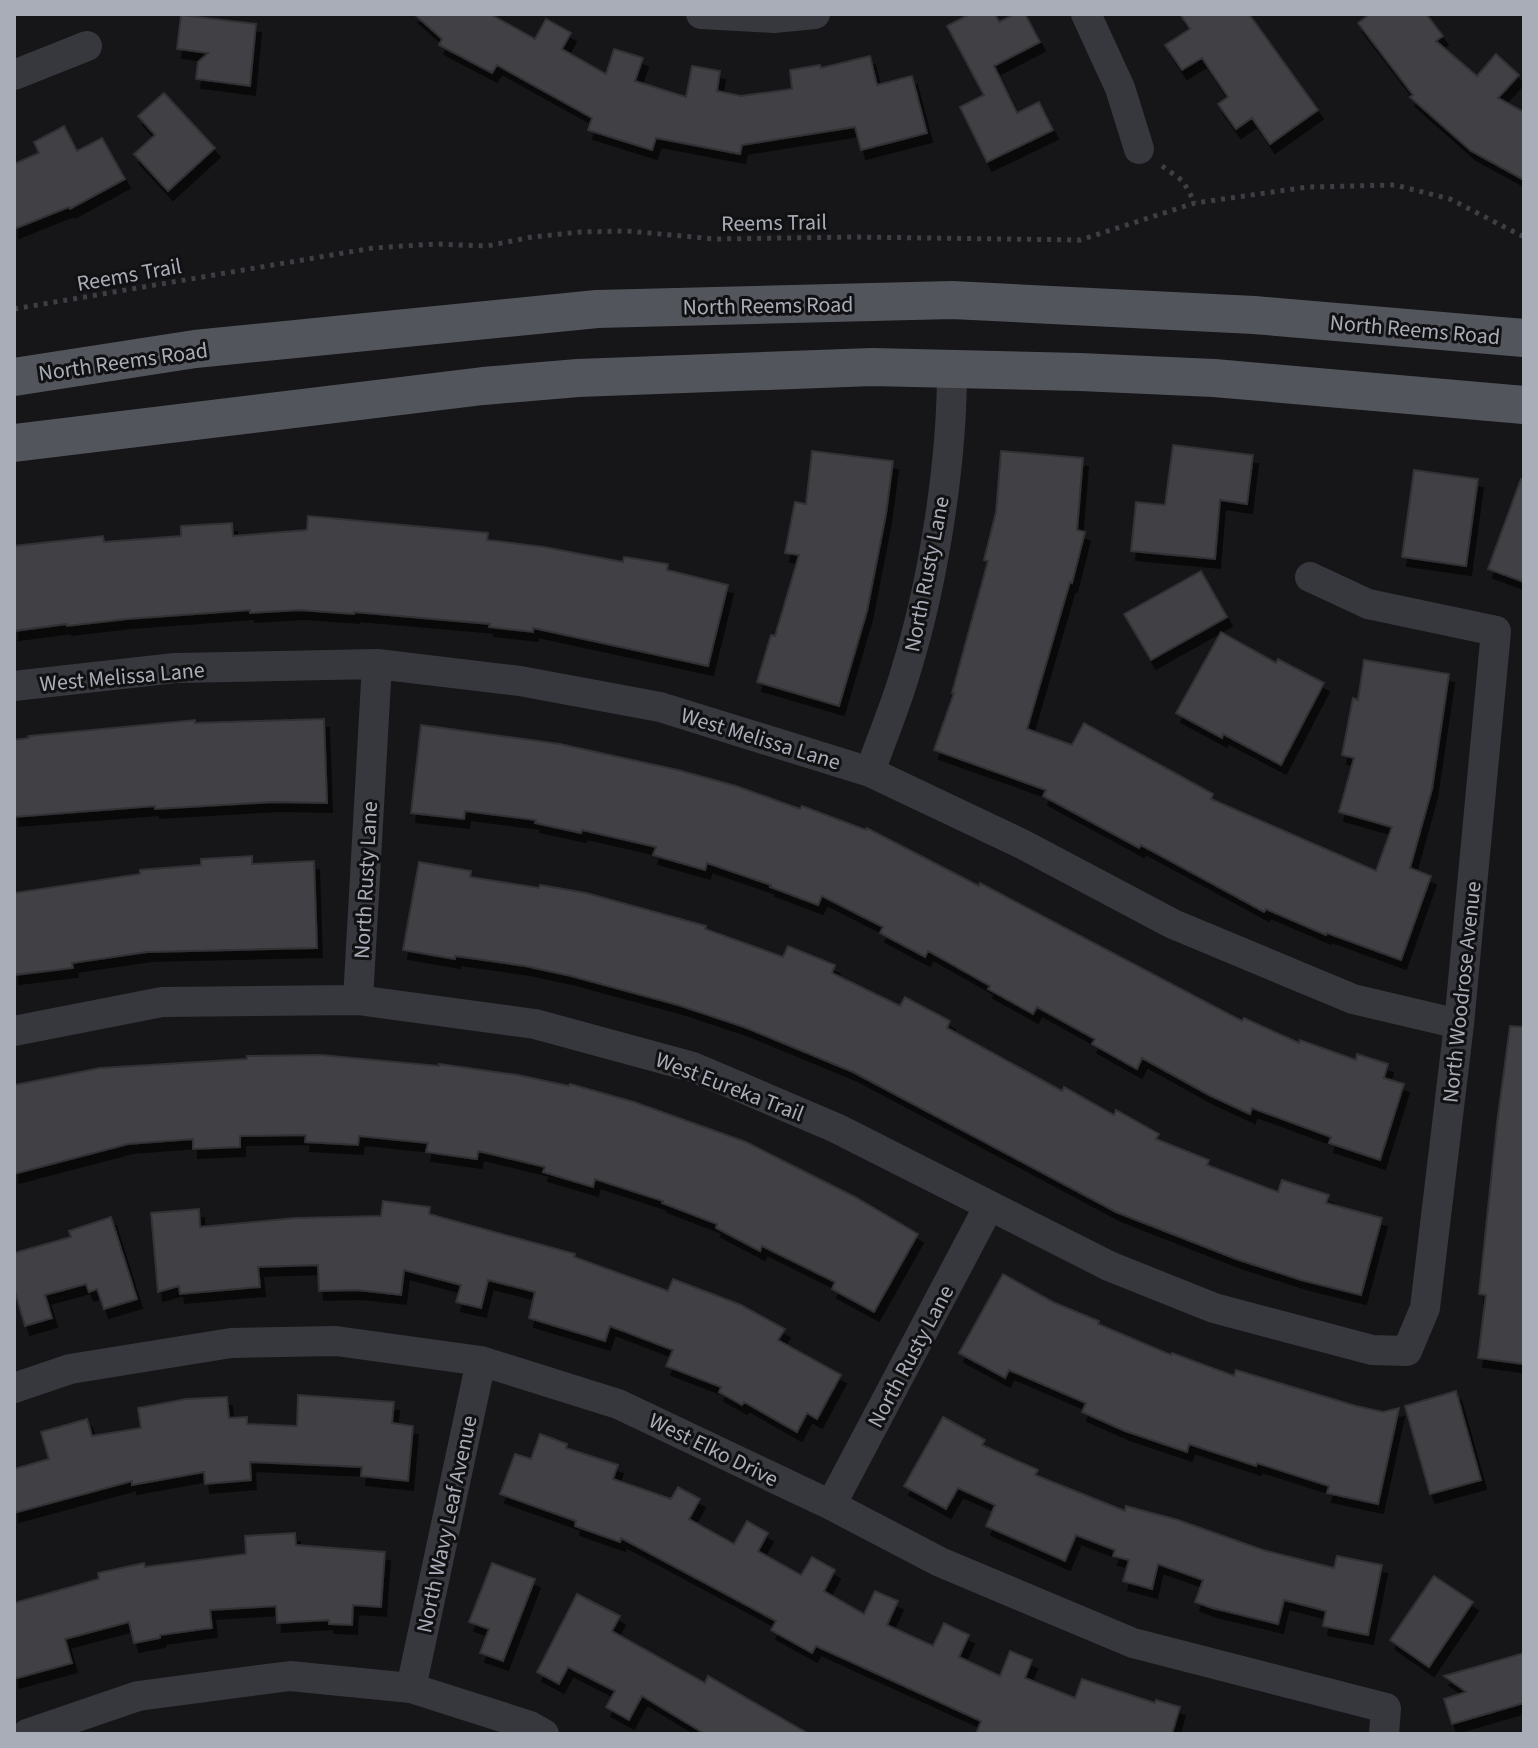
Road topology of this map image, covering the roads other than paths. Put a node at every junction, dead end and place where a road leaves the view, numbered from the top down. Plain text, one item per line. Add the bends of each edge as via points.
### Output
1 (701, 14) edge
2 (815, 14) edge
3 (1086, 14) edge
4 (87, 46) dead end
5 (14, 75) edge
6 (1139, 149) road end
7 (1524, 338) edge
8 (952, 370) junction
9 (14, 377) edge
10 (1524, 405) edge
11 (14, 443) edge
12 (1310, 577) dead end
13 (377, 664) junction
14 (14, 686) edge
15 (870, 772) junction
16 (358, 1000) junction
17 (1459, 1024) junction
18 (14, 1031) edge
19 (989, 1206) junction
20 (1407, 1351) joint
21 (481, 1361) junction
22 (14, 1388) edge
23 (831, 1505) junction
24 (411, 1688) junction
25 (1385, 1721) edge
26 (27, 1734) edge
27 (544, 1734) edge

1 - 2 street
3 - 6 street via 1120,88
4 - 5 street
7 - 9 main road, North Reems Road via 1254,315 968,301 597,309 195,349
8 - 10 main road via 1214,378
8 - 11 main road via 872,367 578,378
8 - 15 street, North Rusty Lane via 929,579 907,667
12 - 17 street, North Woodrose Avenue via 1368,604 1496,631
13 - 14 street, West Melissa Lane via 175,668
13 - 15 street, West Melissa Lane via 520,681 660,707
13 - 16 street, North Rusty Lane
15 - 17 street, West Melissa Lane via 1173,924 1353,999
16 - 18 street, West Eureka Trail via 162,1002
16 - 19 street, West Eureka Trail via 535,1024 693,1067 836,1128
17 - 20 street, North Woodrose Avenue via 1425,1308
19 - 20 street, West Eureka Trail via 1109,1266 1214,1308 1372,1350
19 - 23 street, North Rusty Lane
21 - 22 street, West Elko Drive via 336,1341 231,1343 70,1369
21 - 23 street, West Elko Drive via 618,1404
21 - 24 street, North Wavy Leaf Avenue
23 - 25 street, West Elko Drive via 940,1562 1133,1643
24 - 26 street via 290,1676 138,1696
24 - 27 street

